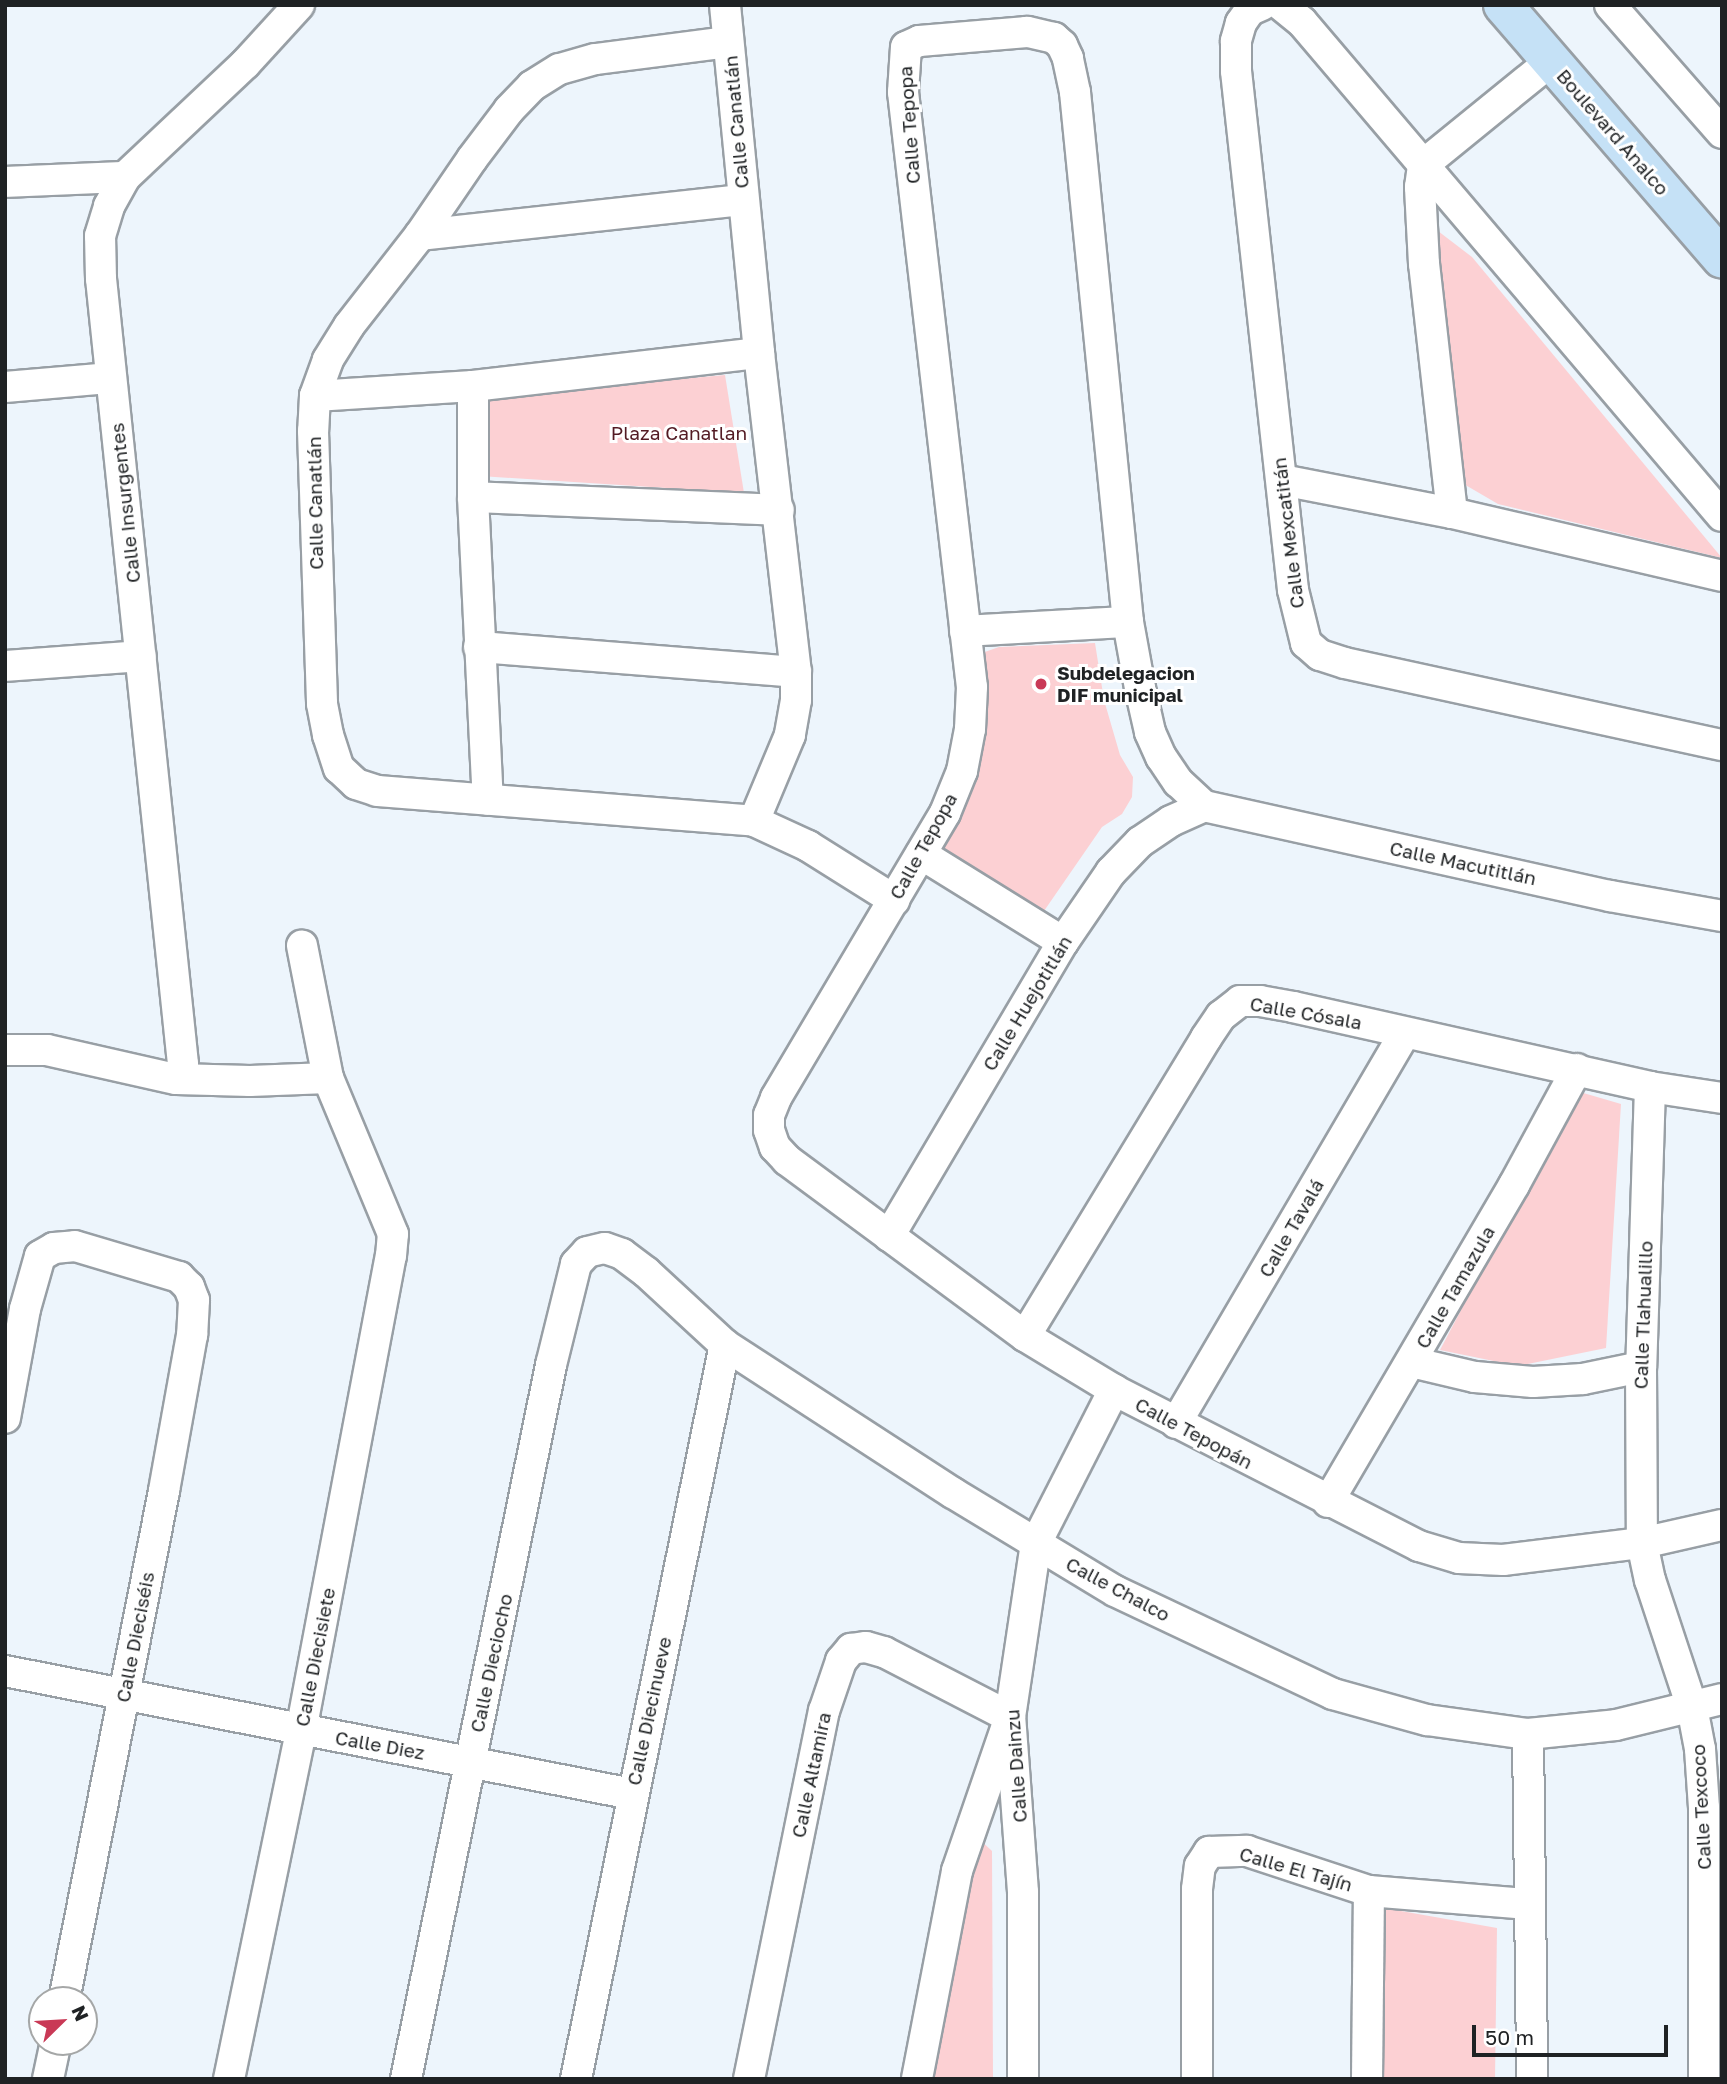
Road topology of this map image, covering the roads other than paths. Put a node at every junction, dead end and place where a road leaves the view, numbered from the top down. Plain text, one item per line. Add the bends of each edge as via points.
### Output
1 (299, 5) edge
2 (725, 5) edge
3 (1262, 5) edge
4 (1281, 5) edge
5 (1503, 5) edge
6 (1610, 5) edge
7 (728, 43) junction
8 (1552, 60) junction
9 (1722, 133) edge
10 (1423, 165) junction
11 (125, 177) junction
12 (5, 182) edge
13 (743, 200) junction
14 (420, 235) junction
15 (1722, 259) edge
16 (759, 353) junction
17 (111, 378) junction
18 (473, 386) junction
19 (5, 387) edge
20 (315, 396) junction
21 (1282, 480) junction
22 (472, 496) junction
23 (779, 510) junction
24 (1452, 513) junction
25 (1722, 516) edge
26 (1722, 576) edge
27 (1128, 622) junction
28 (965, 631) junction
29 (479, 648) junction
30 (141, 656) junction
31 (5, 666) edge
32 (796, 672) junction
33 (1722, 745) edge
34 (488, 800) junction
35 (1204, 806) junction
36 (754, 821) junction
37 (921, 853) junction
38 (894, 900) junction
39 (1722, 916) edge
40 (1063, 942) junction
41 (302, 946) dead end
42 (1405, 1033) junction
43 (5, 1050) edge
44 (1577, 1069) junction
45 (181, 1078) junction
46 (328, 1078) junction
47 (1650, 1087) junction
48 (776, 1098) joint
49 (1722, 1098) edge
50 (889, 1236) junction
51 (587, 1252) joint
52 (1026, 1336) junction
53 (725, 1345) junction
54 (1411, 1362) junction
55 (1641, 1367) junction
56 (1114, 1390) junction
57 (5, 1418) edge
58 (1176, 1423) junction
59 (1328, 1502) junction
60 (1722, 1525) edge
61 (1642, 1543) junction
62 (1036, 1544) junction
63 (5, 1671) edge
64 (123, 1695) junction
65 (1722, 1699) edge
66 (1692, 1707) junction
67 (1010, 1717) junction
68 (300, 1731) junction
69 (1528, 1734) junction
70 (471, 1761) junction
71 (632, 1794) junction
72 (1369, 1891) junction
73 (1528, 1904) junction
74 (1713, 1908) edge
75 (67, 1986) edge
76 (53, 2056) edge
77 (48, 2079) edge
78 (229, 2079) edge
79 (406, 2079) edge
80 (576, 2079) edge
81 (749, 2079) edge
82 (917, 2079) edge
83 (1023, 2079) edge
84 (1197, 2079) edge
85 (1367, 2079) edge
86 (1532, 2079) edge
87 (1704, 2079) edge

1 - 11 street, Calle Insurgentes via 245,64
2 - 7 street, Calle Canatlán
3 - 21 street, Calle Mexcatitán via 1250,10 1241,23 1236,71
4 - 10 street via 1302,23
5 - 8 street, Boulevard Analco
6 - 9 street
7 - 13 street, Calle Canatlán
7 - 14 street, Calle Canatlán via 595,59 559,69 541,80 509,110
8 - 10 street
8 - 15 street, Boulevard Analco
10 - 24 street via 1424,264
10 - 25 street
11 - 12 street
11 - 17 street, Calle Insurgentes via 100,236
13 - 14 street
13 - 16 street, Calle Canatlán
14 - 20 street, Calle Canatlán via 349,326 328,360
16 - 18 street
16 - 23 street, Calle Canatlán
17 - 19 street
17 - 30 street, Calle Insurgentes
18 - 20 street
18 - 22 street
20 - 34 street, Calle Canatlán via 322,704 339,768 355,784 377,791
21 - 24 street
21 - 33 street, Calle Mexcatitán via 1299,621 1306,643 1320,655
22 - 23 street
22 - 29 street
23 - 32 street, Calle Canatlán
24 - 26 street
27 - 28 street
27 - 28 street, Calle Tepopa via 1071,69 1062,45 1054,38 1027,32 996,33 919,41 906,47 903,60 928,325
27 - 35 street, Calle Tepopa via 1150,732 1178,782
28 - 37 street, Calle Tepopa via 972,687 962,771 945,813
29 - 32 street
29 - 34 street
30 - 31 street
30 - 45 street, Calle Insurgentes
32 - 36 street, Calle Canatlán via 790,735
34 - 36 street, Calle Canatlán
35 - 39 street, Calle Macutitlán
35 - 40 street, Calle Huejotitlán via 1140,842 1111,872
36 - 38 street, Calle Canatlán via 808,846
37 - 38 street, Calle Tepopa
37 - 40 street
38 - 48 street, Calle Tepopa
40 - 50 street, Calle Huejotitlán
41 - 46 street
42 - 44 street, Calle Cósala
42 - 52 street, Calle Cósala via 1260,1001 1240,1001 1206,1038
42 - 58 street, Calle Tavalá
43 - 45 street via 47,1050
44 - 47 street, Calle Cósala
44 - 54 street, Calle Tamazula
45 - 46 street via 250,1082
46 - 68 street, Calle Diecisiete via 393,1234
47 - 49 street, Calle Cósala
47 - 55 street, Calle Tlahualillo
48 - 50 street, Calle Tepopán via 769,1115 775,1147
50 - 52 street, Calle Tepopán
51 - 53 street, Calle Chalco via 605,1248 622,1255
51 - 70 street, Calle Dieciocho via 576,1264 567,1292
52 - 56 street, Calle Tepopán
53 - 62 street, Calle Chalco
53 - 71 street, Calle Diecinueve
54 - 55 street via 1475,1377 1533,1382 1583,1379
54 - 59 street, Calle Tamazula
55 - 61 street, Calle Tlahualillo
56 - 58 street, Calle Tepopán
56 - 62 street, Calle Dainzu
57 - 64 street, Calle Dieciséis via 32,1275 40,1256 54,1248 75,1246 179,1277 189,1287 194,1300 192,1335
58 - 59 street, Calle Tepopán
59 - 61 street, Calle Tepopán via 1419,1546 1459,1558 1514,1559
60 - 61 street, Calle Tepopán
61 - 66 street, Calle Texcoco
62 - 67 street, Calle Dainzu
62 - 69 street, Calle Chalco via 1115,1591 1334,1694 1427,1720
63 - 64 street, Calle Diez
64 - 68 street, Calle Diez
64 - 75 street, Calle Dieciséis
65 - 66 street, Calle Chalco
66 - 69 street, Calle Chalco via 1616,1725
66 - 74 street, Calle Texcoco
67 - 81 street, Calle Altamira via 884,1652 851,1649 841,1661 824,1711
67 - 82 street via 957,1871
67 - 83 street, Calle Dainzu via 1023,1892
68 - 70 street, Calle Diez
68 - 78 street, Calle Diecisiete
69 - 73 street
70 - 71 street, Calle Diez
70 - 79 street, Calle Dieciocho
71 - 80 street, Calle Diecinueve
72 - 73 street, Calle El Tajín
72 - 84 street, Calle El Tajín via 1247,1851 1209,1852 1200,1866 1197,1889
72 - 85 street
73 - 86 street
74 - 87 street, Calle Texcoco
76 - 77 street

